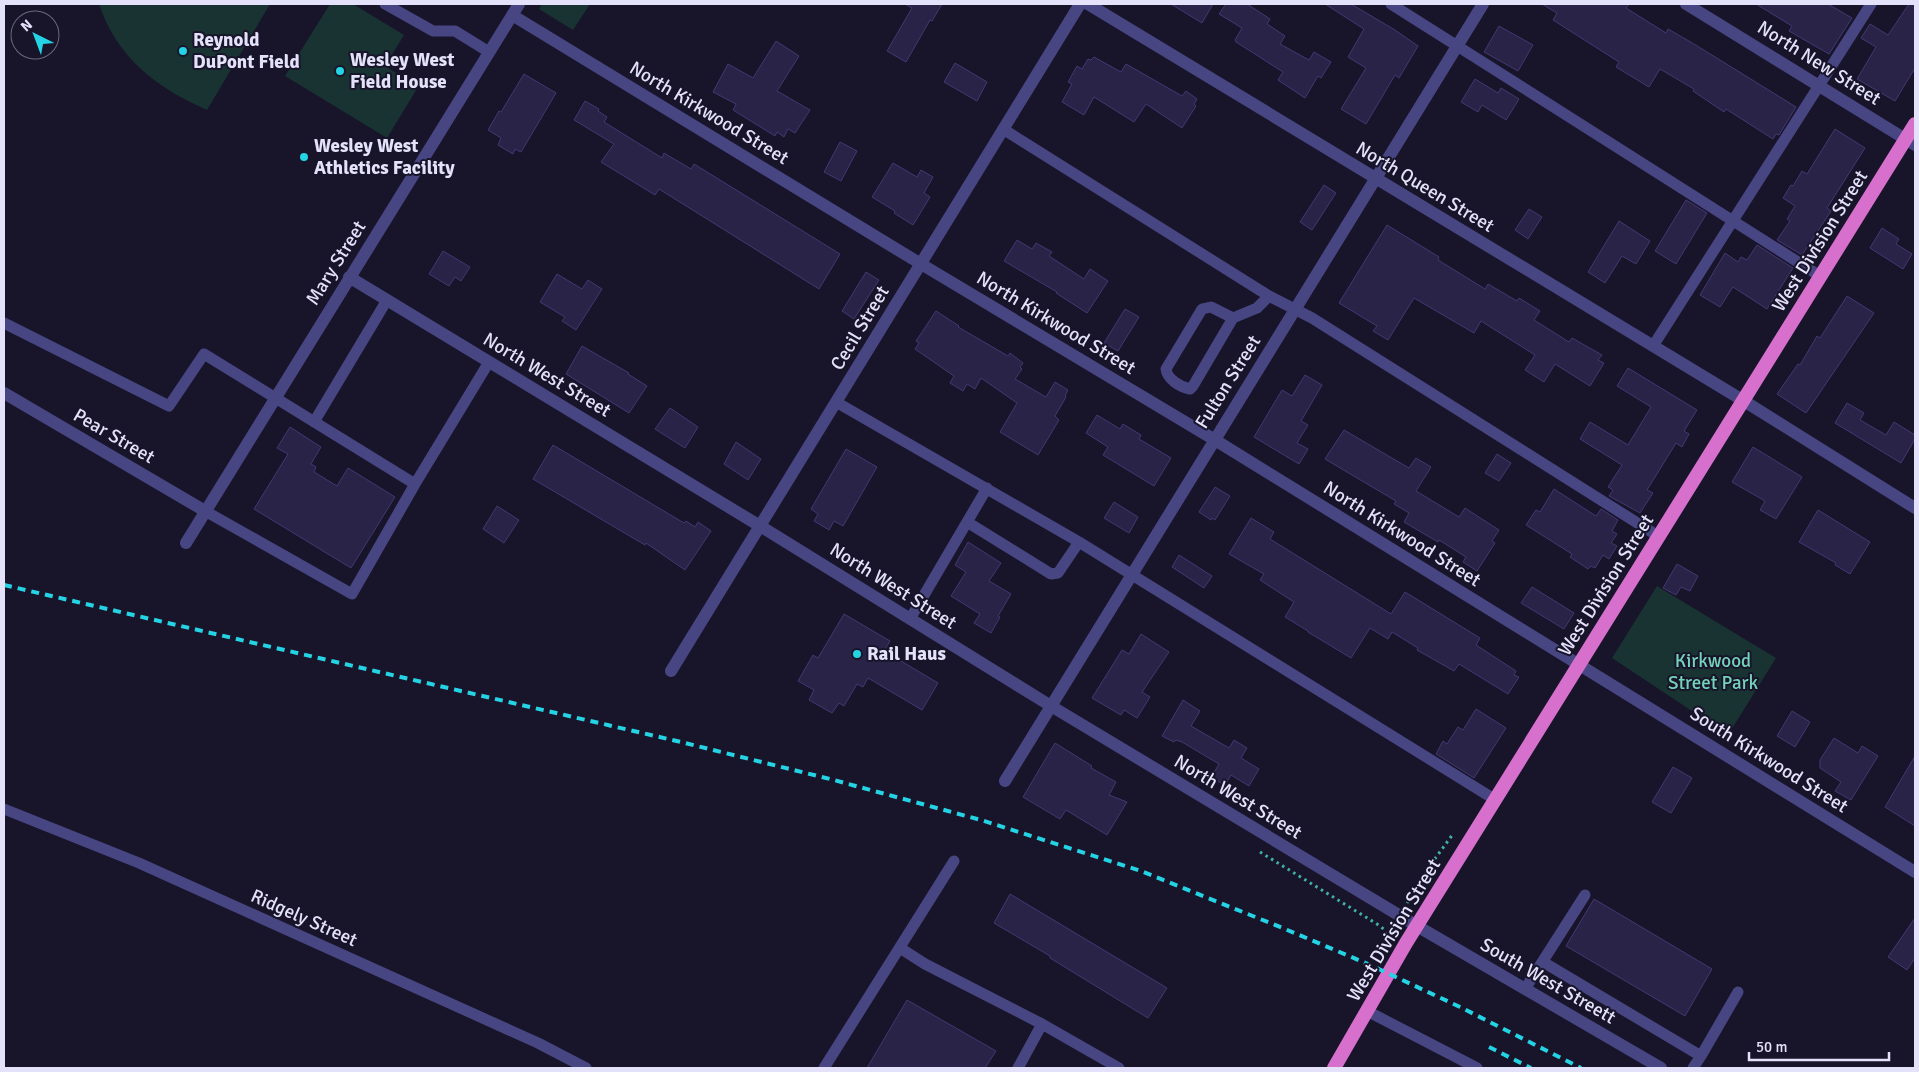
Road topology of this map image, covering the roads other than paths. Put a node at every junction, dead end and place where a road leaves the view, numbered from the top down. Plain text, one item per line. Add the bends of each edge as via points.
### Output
1 (385, 4) edge
2 (519, 4) edge
3 (1080, 4) edge
4 (1088, 4) edge
5 (1391, 4) edge
6 (1483, 4) edge
7 (1686, 4) edge
8 (1871, 4) edge
9 (512, 15) junction
10 (1458, 45) junction
11 (489, 52) junction
12 (1819, 85) junction
13 (1915, 124) edge
14 (1003, 129) junction
15 (1911, 142) edge
16 (1375, 179) junction
17 (1733, 220) junction
18 (921, 264) junction
19 (1820, 276) junction
20 (349, 277) junction
21 (1269, 296) junction
22 (387, 300) junction
23 (1295, 309) junction
24 (1234, 318) junction
25 (4, 323) edge
26 (1653, 346) junction
27 (489, 362) junction
28 (4, 392) edge
29 (275, 398) junction
30 (1744, 401) junction
31 (836, 402) junction
32 (314, 422) junction
33 (1215, 440) junction
34 (415, 484) junction
35 (987, 488) junction
36 (1915, 508) edge
37 (205, 511) junction
38 (967, 522) junction
39 (760, 526) junction
40 (1658, 536) junction
41 (1079, 542) junction
42 (186, 543) dead end
43 (1132, 575) junction
44 (910, 619) junction
45 (1578, 665) junction
46 (671, 671) dead end
47 (1051, 706) junction
48 (1005, 781) dead end
49 (1494, 800) junction
50 (4, 809) edge
51 (954, 861) dead end
52 (1915, 872) edge
53 (1586, 895) dead end
54 (1416, 926) junction
55 (900, 948) junction
56 (1543, 962) junction
57 (1525, 990) junction
58 (1738, 992) dead end
59 (1367, 1011) junction
60 (1042, 1024) junction
61 (1700, 1056) junction
62 (586, 1068) edge
63 (824, 1068) edge
64 (1018, 1068) edge
65 (1119, 1068) edge
66 (1334, 1068) edge
67 (1477, 1068) edge
68 (1661, 1068) edge
69 (1693, 1068) edge

1 - 11 lane via 433,31 455,31
2 - 9 street, Mary Street
3 - 14 street, Cecil Street
4 - 16 street, North Queen Street
5 - 10 lane
6 - 10 street, Fulton Street
7 - 12 street, North New Street
8 - 12 lane
9 - 11 street, Mary Street
9 - 18 street, North Kirkwood Street
10 - 16 street, Fulton Street
10 - 17 lane
11 - 20 street, Mary Street
12 - 15 street, North New Street
12 - 17 lane
13 - 15 highway, West Division Street
14 - 18 street, Cecil Street
14 - 21 lane
15 - 19 highway, West Division Street
16 - 23 street, Fulton Street
16 - 26 street, North Queen Street
17 - 19 lane
17 - 26 lane
18 - 31 street, Cecil Street
18 - 33 street, North Kirkwood Street
19 - 30 highway, West Division Street
20 - 22 street, North West Street
20 - 29 street, Mary Street
21 - 23 lane
21 - 24 lane via 1257,308
22 - 27 street, North West Street
22 - 32 lane
23 - 33 street, Fulton Street
23 - 40 lane
24 - 24 lane via 1211,307 1202,309 1166,369 1170,379 1190,389
25 - 29 lane via 169,406 204,354
26 - 30 street, North Queen Street
27 - 34 lane
27 - 39 street, North West Street
28 - 37 street, Pear Street
29 - 32 lane
29 - 37 street, Mary Street
30 - 36 street, North Queen Street
30 - 40 highway, West Division Street
31 - 35 lane
31 - 39 street, Cecil Street
32 - 34 lane
33 - 43 street, Fulton Street
33 - 45 street, North Kirkwood Street
34 - 37 lane via 352,594
35 - 38 lane
35 - 41 lane
37 - 42 street, Mary Street
38 - 41 lane via 1051,574 1058,573
38 - 44 lane
39 - 44 street, North West Street
39 - 46 street, Cecil Street
40 - 45 highway, West Division Street
41 - 43 lane
43 - 47 street, Fulton Street
43 - 49 lane
44 - 47 street, North West Street
45 - 49 highway, West Division Street
45 - 52 street, South Kirkwood Street
47 - 48 street, Fulton Street
47 - 54 street, North West Street
49 - 54 highway, West Division Street
50 - 62 lane, Ridgely Street via 139,863 538,1043
51 - 55 lane
53 - 56 lane
54 - 57 street, South West Streett
54 - 59 highway, West Division Street
55 - 60 lane
55 - 63 lane
56 - 57 lane
56 - 61 lane
57 - 68 street, South West Streett
58 - 61 lane
59 - 66 highway, West Division Street
59 - 67 lane
60 - 64 lane
60 - 65 lane
61 - 69 lane

